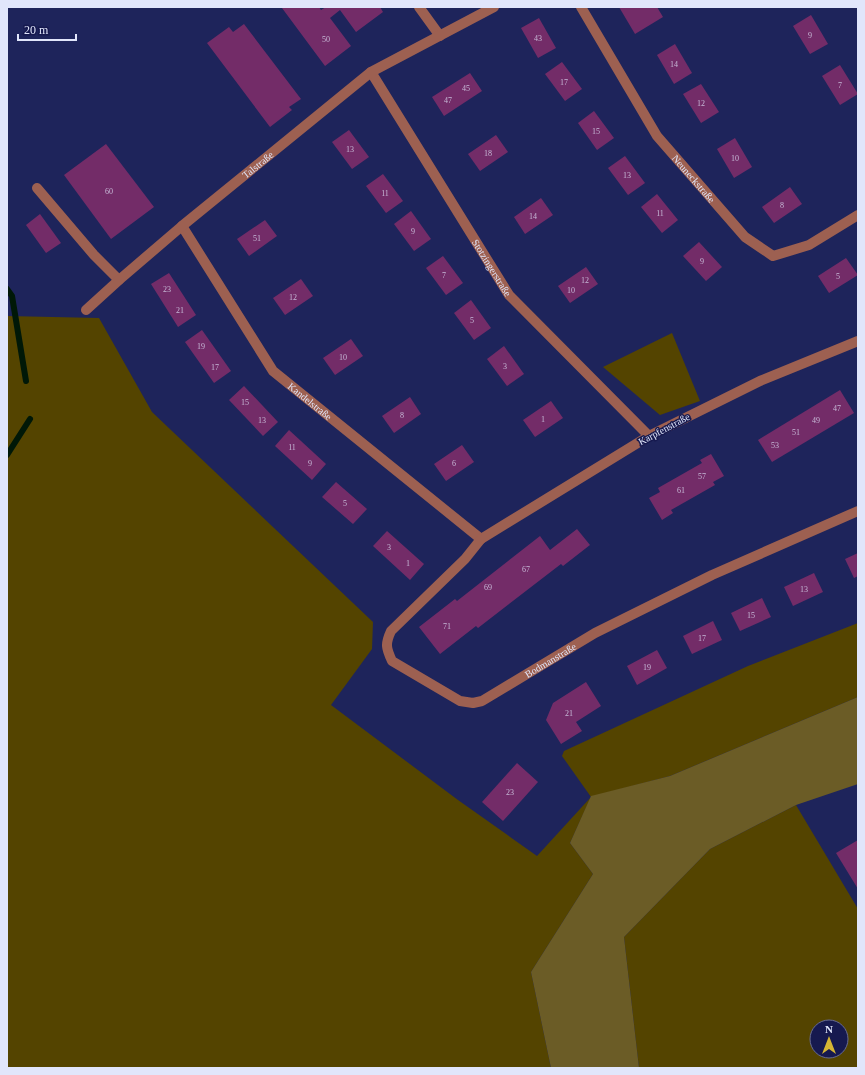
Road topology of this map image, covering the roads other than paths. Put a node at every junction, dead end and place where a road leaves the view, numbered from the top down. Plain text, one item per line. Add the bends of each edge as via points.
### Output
1 (419, 7) edge
2 (494, 7) edge
3 (581, 7) edge
4 (440, 36) junction
5 (371, 72) junction
6 (37, 188) dead end
7 (858, 216) edge
8 (182, 226) junction
9 (119, 280) junction
10 (86, 310) dead end
11 (858, 341) edge
12 (649, 436) junction
13 (858, 511) edge
14 (482, 539) junction

1 - 4 street
2 - 4 street, Talstraße
3 - 7 street, Neuneckstraße via 657,136 745,237 773,256 810,245
4 - 5 street, Talstraße
5 - 8 street, Talstraße
5 - 12 street, Stotzingerstraße via 509,295
6 - 9 street
8 - 9 street, Talstraße
8 - 14 street, Kandelstraße via 273,371
9 - 10 street, Talstraße
11 - 12 street, Karpfenstraße via 760,381
12 - 14 street, Karpfenstraße
13 - 14 street, Bodmanstraße via 712,575 595,633 482,701 473,703 460,701 392,661 387,641 391,631

